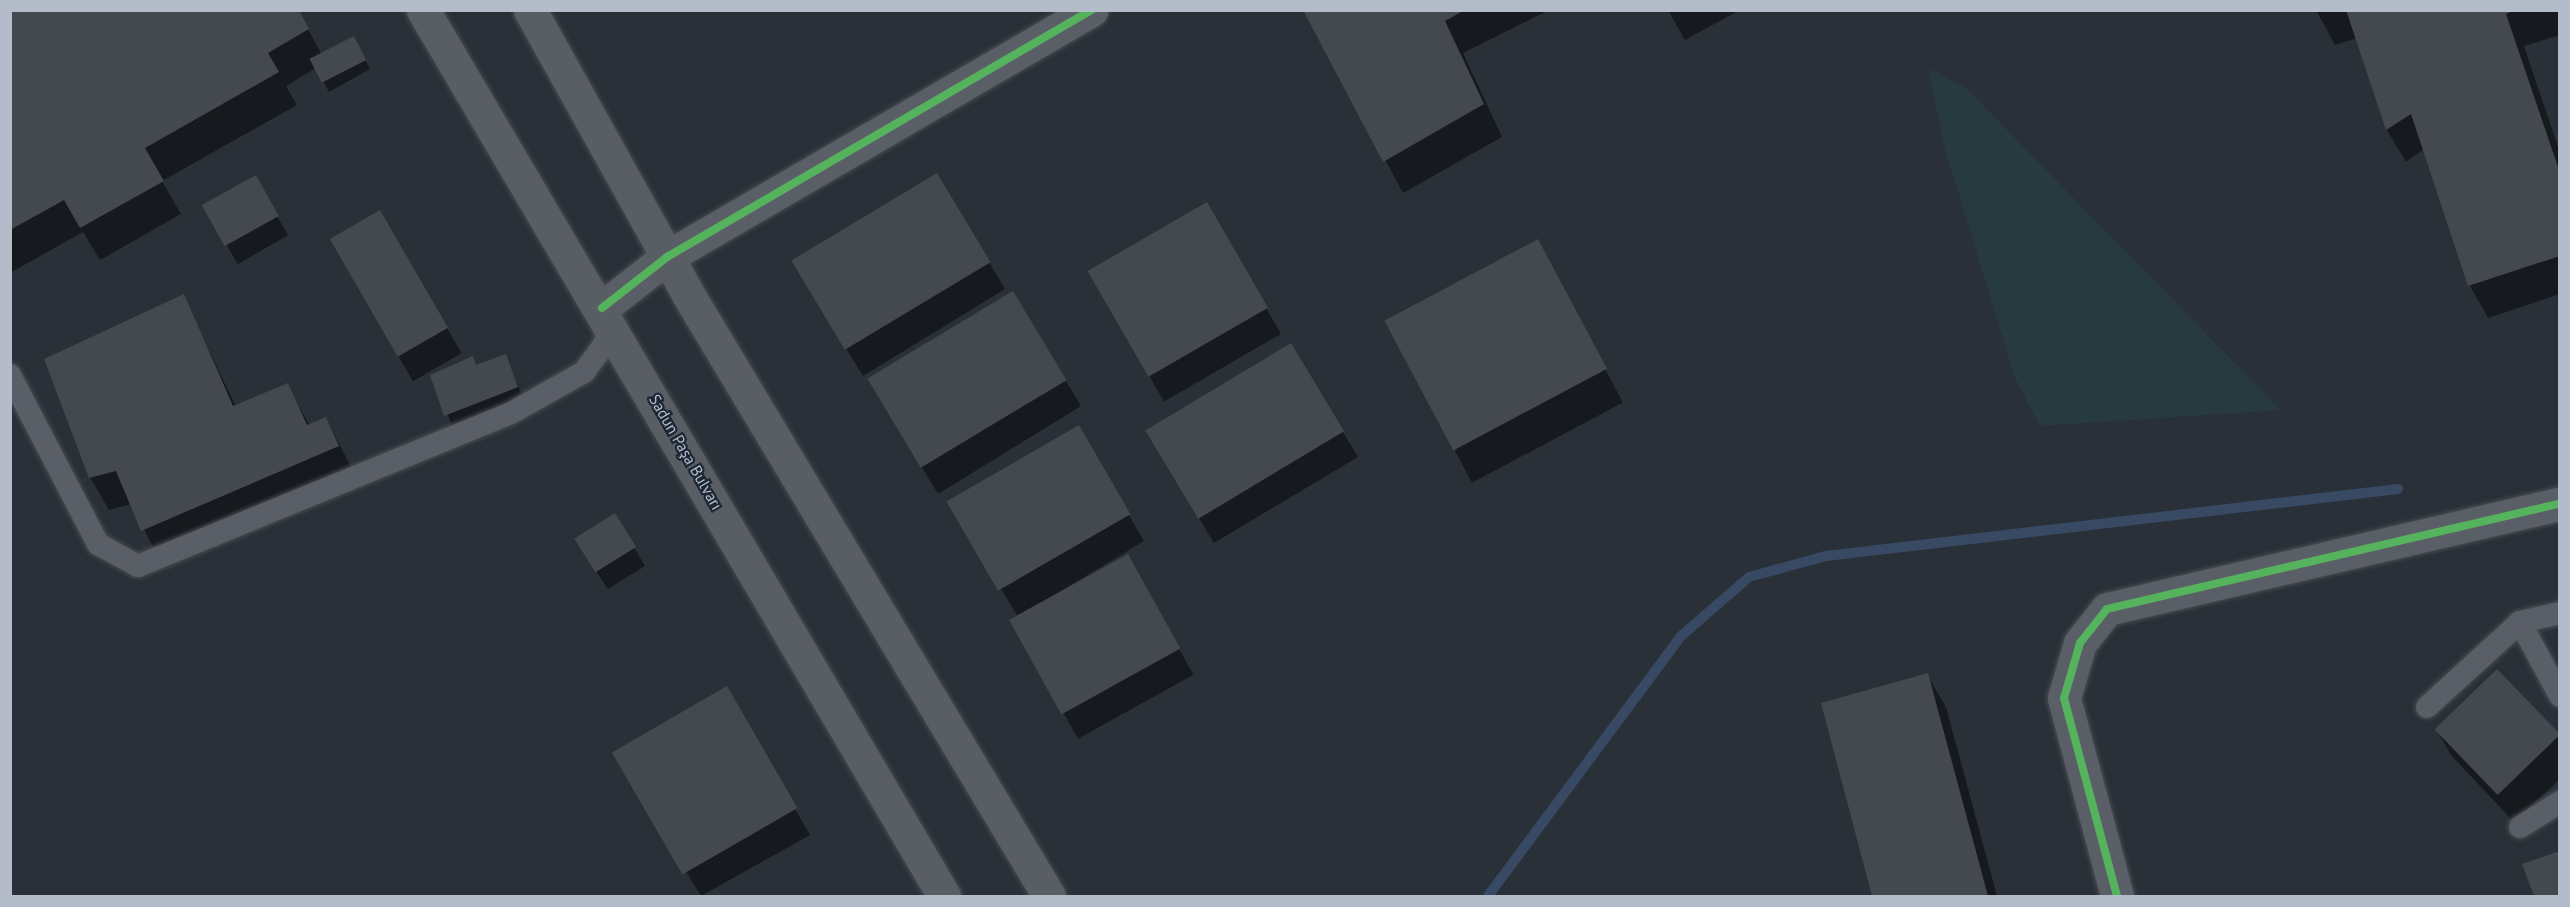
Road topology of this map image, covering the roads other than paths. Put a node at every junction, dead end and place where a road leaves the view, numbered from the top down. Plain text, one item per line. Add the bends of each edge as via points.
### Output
1 (423, 10) edge
2 (530, 10) edge
3 (1091, 10) edge
4 (666, 257) junction
5 (602, 308) junction
6 (10, 375) edge
7 (2559, 504) edge
8 (2559, 614) edge
9 (2520, 622) junction
10 (2559, 696) edge
11 (2427, 707) dead end
12 (2559, 802) edge
13 (2520, 827) dead end
14 (944, 897) edge
15 (1049, 897) edge
16 (2117, 897) edge

1 - 5 main road, Sadun Paşa Bulvarı
2 - 4 main road
3 - 4 street
4 - 5 street
4 - 15 main road
5 - 6 lane via 607,340 584,372 511,413 138,566 98,544
5 - 14 main road, Sadun Paşa Bulvarı
7 - 16 street via 2107,609 2080,643 2064,698
8 - 9 lane
9 - 10 lane
9 - 11 lane
12 - 13 lane

